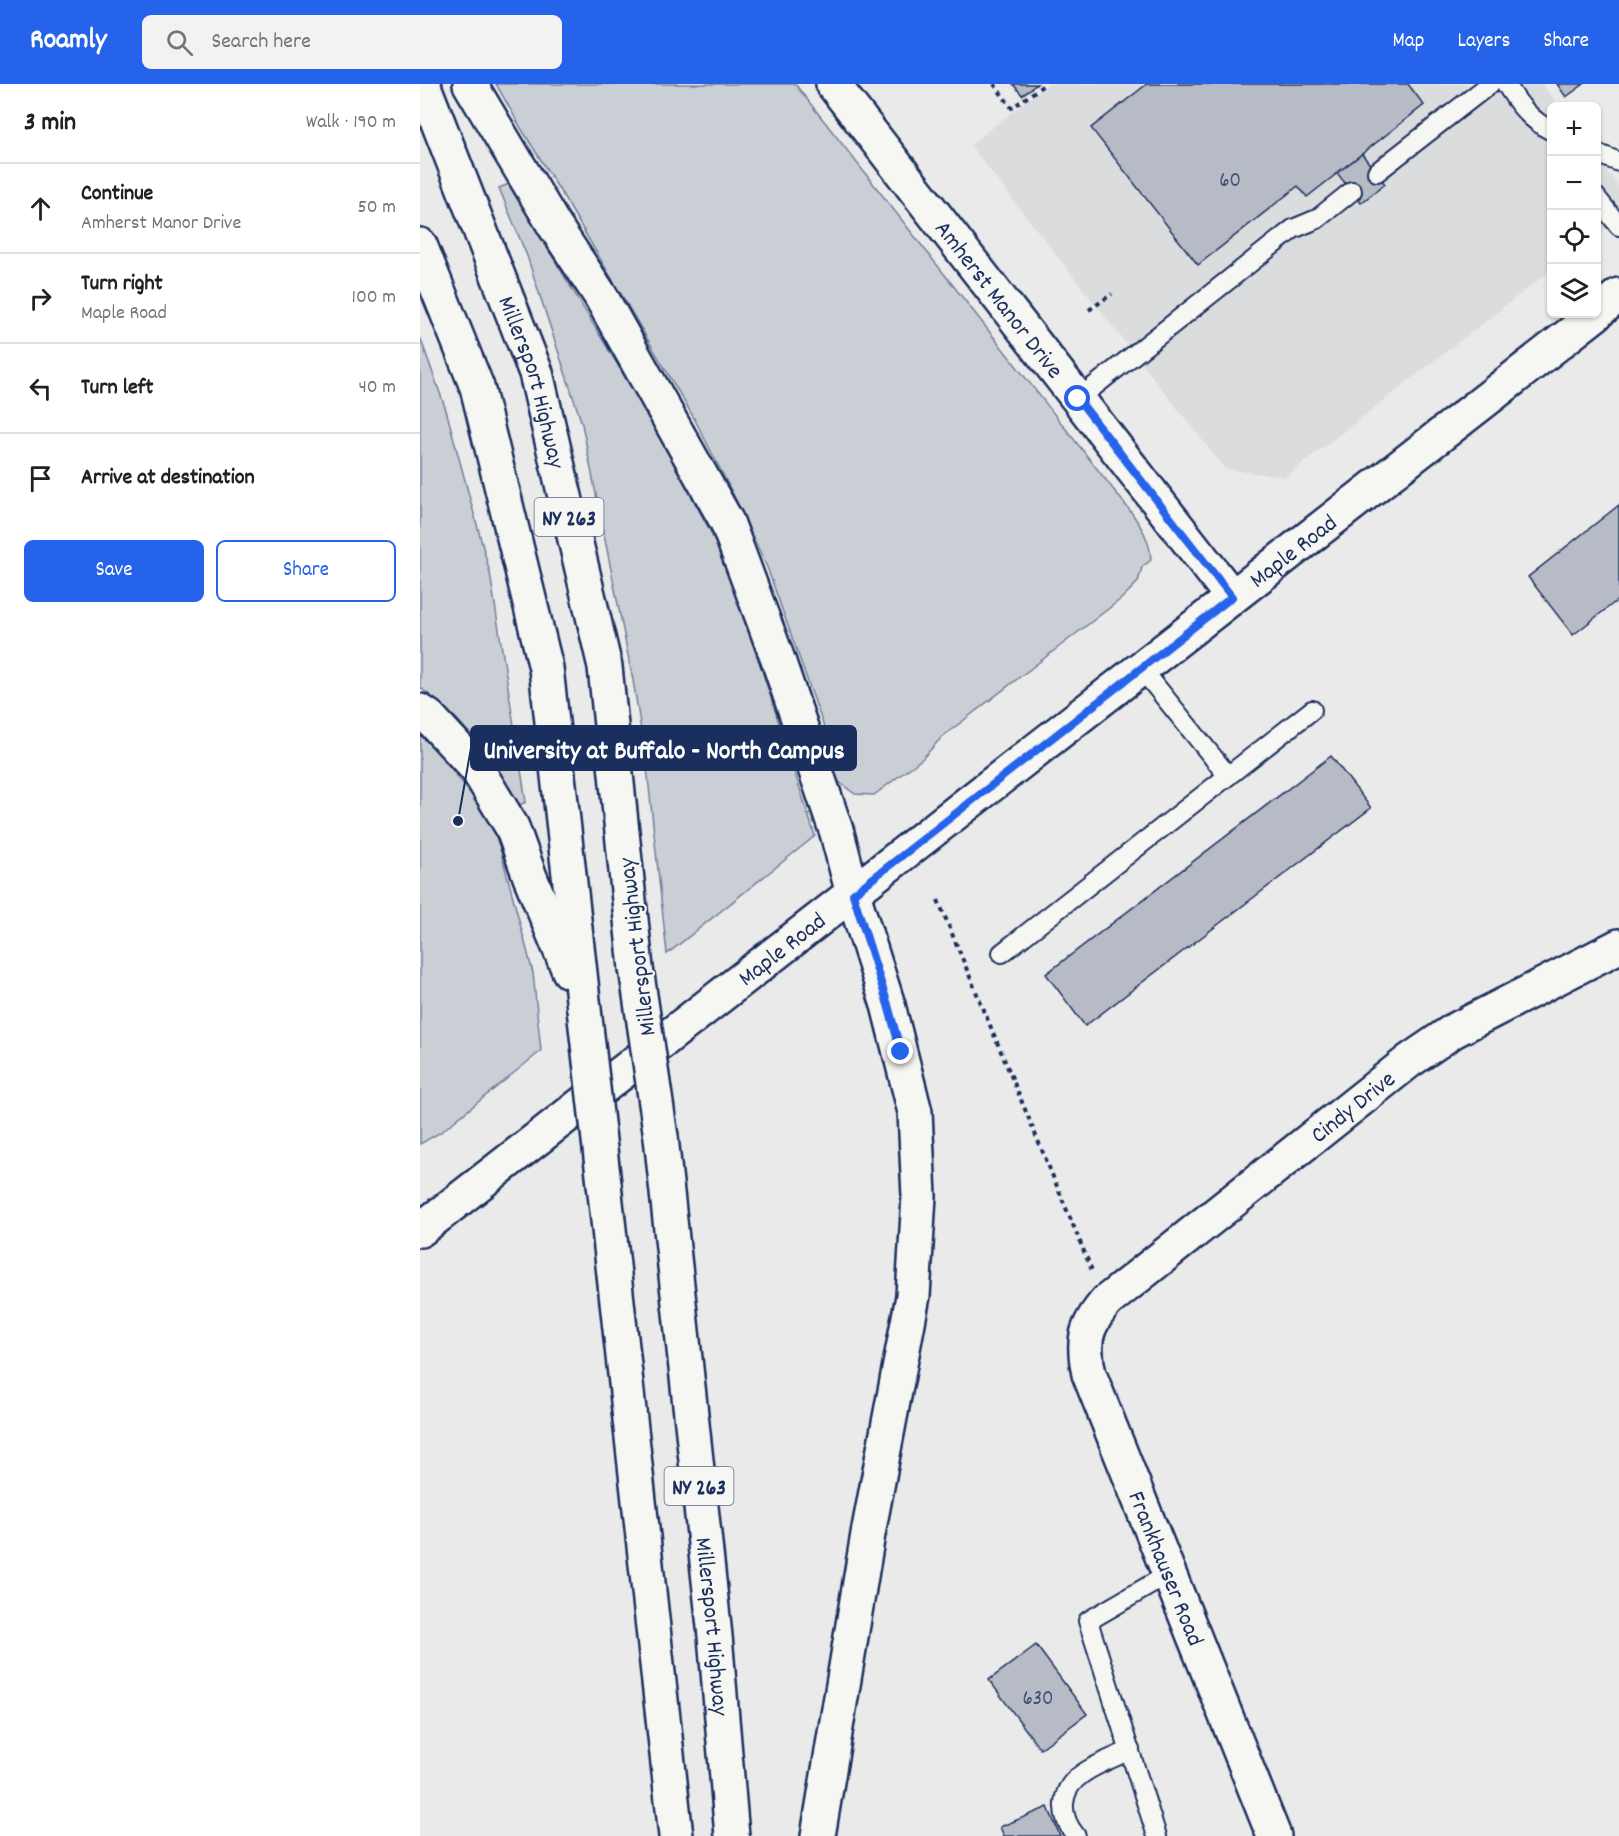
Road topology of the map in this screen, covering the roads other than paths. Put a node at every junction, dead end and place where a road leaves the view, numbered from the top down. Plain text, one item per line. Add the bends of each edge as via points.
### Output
1 (423, 84) edge
2 (470, 84) edge
3 (833, 84) edge
4 (1490, 84) edge
5 (1506, 84) edge
6 (1547, 129) edge
7 (1601, 155) edge
8 (1619, 162) edge
9 (1377, 172) dead end
10 (1352, 191) dead end
11 (1601, 203) edge
12 (1619, 226) edge
13 (420, 245) edge
14 (1619, 295) edge
15 (1601, 309) edge
16 (1590, 318) edge
17 (1078, 399) junction
18 (1232, 597) junction
19 (1141, 668) junction
20 (1312, 710) dead end
21 (420, 711) edge
22 (1228, 777) junction
23 (853, 894) junction
24 (1619, 946) edge
25 (1002, 953) dead end
26 (584, 1009) junction
27 (420, 1230) edge
28 (1107, 1301) joint
29 (1169, 1574) junction
30 (1130, 1750) junction
31 (1273, 1835) edge
32 (676, 1836) edge
33 (732, 1836) edge
34 (818, 1836) edge
35 (1076, 1836) edge
36 (1157, 1836) edge

1 - 33 main road, Millersport Highway / NY 263, bridge via 536,373 605,667 636,969 661,1137 715,1636
2 - 23 main road via 600,295 727,522 837,833
3 - 17 main road, Amherst Manor Drive
4 - 9 lane
5 - 6 lane via 1517,102
7 - 8 lane
10 - 17 lane via 1317,219 1293,229
11 - 12 lane
13 - 26 main road, NY 263 via 477,387 546,668
14 - 15 main road, Maple Road
16 - 18 main road, Maple Road
17 - 18 main road, Amherst Manor Drive
18 - 19 main road, Maple Road
19 - 22 lane
19 - 23 main road, Maple Road
20 - 22 lane
21 - 26 main road via 477,770 512,827
22 - 25 lane
23 - 27 main road, Maple Road
23 - 34 main road via 888,1005 915,1112 919,1196 913,1296 868,1534
24 - 28 main road, Cindy Drive via 1453,1031 1409,1061
26 - 32 main road, NY 263, bridge
28 - 29 main road, Frankhauser Road via 1087,1330 1084,1346 1089,1374
29 - 30 lane via 1088,1621
29 - 31 main road, Frankhauser Road
30 - 35 lane via 1081,1774 1067,1791 1062,1808
30 - 36 lane

